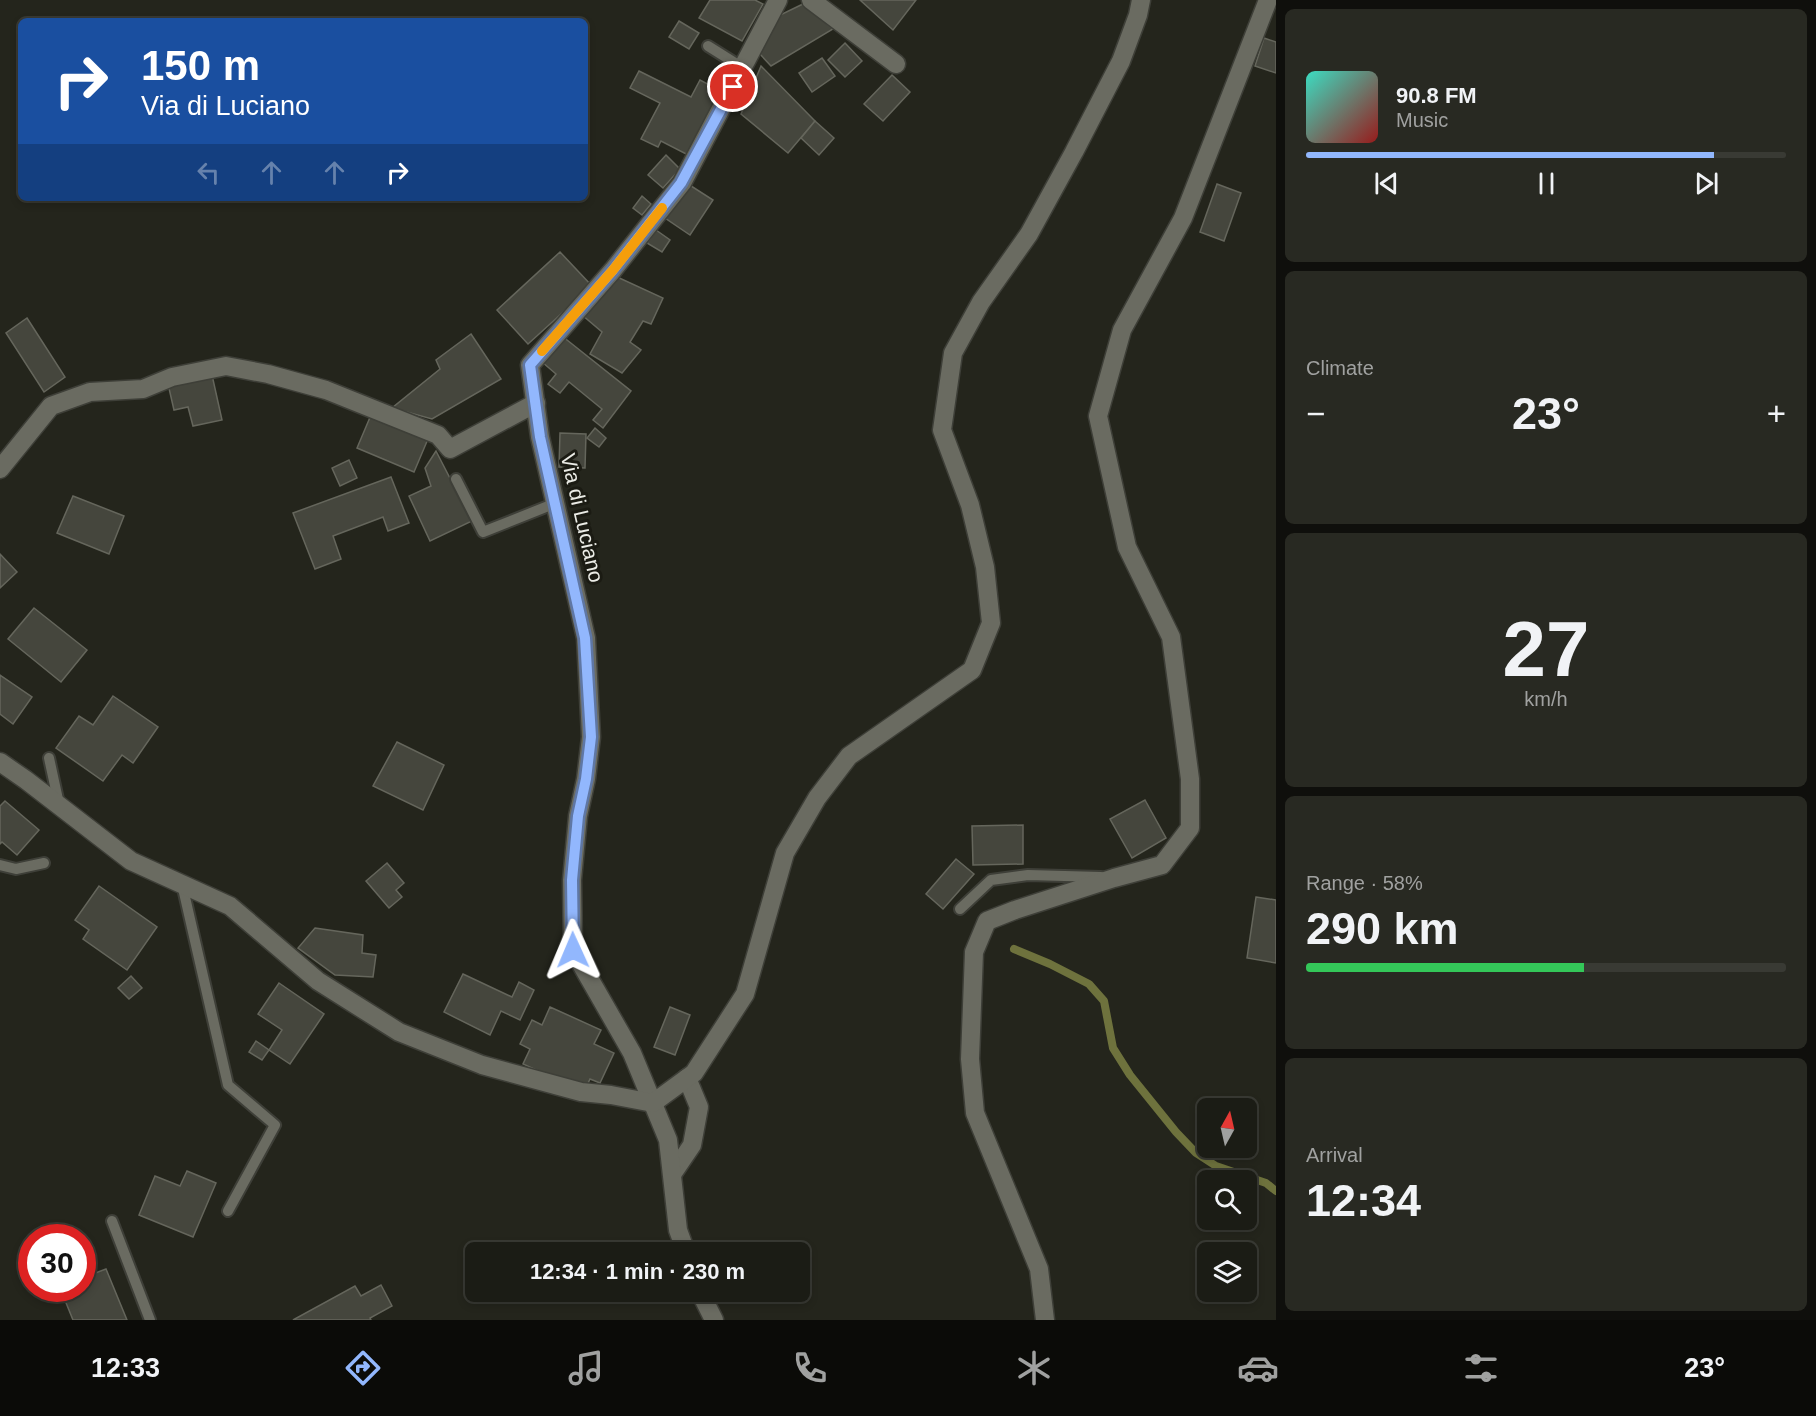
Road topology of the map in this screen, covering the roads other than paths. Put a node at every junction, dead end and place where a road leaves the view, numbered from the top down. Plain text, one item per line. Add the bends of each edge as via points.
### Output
1 (778, 0) edge
2 (811, 0) edge
3 (1141, 0) edge
4 (1268, 0) edge
5 (708, 46) dead end
6 (897, 64) dead end
7 (743, 68) junction
8 (536, 403) junction
9 (0, 469) edge
10 (456, 479) dead end
11 (556, 503) junction
12 (49, 758) dead end
13 (0, 762) edge
14 (60, 806) junction
15 (44, 863) dead end
16 (0, 865) edge
17 (1114, 878) junction
18 (182, 884) junction
19 (960, 909) dead end
20 (687, 1078) junction
21 (653, 1103) junction
22 (672, 1173) junction
23 (228, 1211) dead end
24 (112, 1221) dead end
25 (682, 1242) edge
26 (705, 1302) edge
27 (150, 1320) edge
28 (714, 1320) edge
29 (1045, 1320) edge

1 - 7 street, Via di Luciano
2 - 6 street
3 - 20 street via 1121,61 1074,152 1029,234 981,302 953,353 942,430 970,505 985,567 991,623 972,670 849,756 817,798 785,853 745,994
4 - 17 street via 1183,218 1122,330 1098,416 1126,547 1171,636 1190,779 1190,828 1162,864
5 - 7 lane
7 - 8 street, Via di Luciano via 681,183 613,270 530,365
8 - 9 street via 450,449 438,435 326,390 226,366 172,377 143,389 90,392 51,406
8 - 11 street, Via di Luciano
10 - 11 lane via 483,532
11 - 21 street, Via di Luciano via 585,638 591,737 572,880 573,950 632,1053
12 - 14 lane
13 - 14 street
14 - 18 street via 131,861
15 - 16 lane via 16,869
17 - 19 lane via 1028,874 991,880
17 - 29 street via 987,921 974,952 969,1059 975,1113 1039,1269
18 - 21 street via 230,906 318,981 399,1032 482,1065 581,1092
18 - 23 lane via 228,1085 276,1125
20 - 21 street
20 - 22 street via 699,1107 692,1145
21 - 22 street, Via di Luciano via 668,1140
22 - 25 street, Via di Luciano
24 - 27 lane
26 - 28 street

